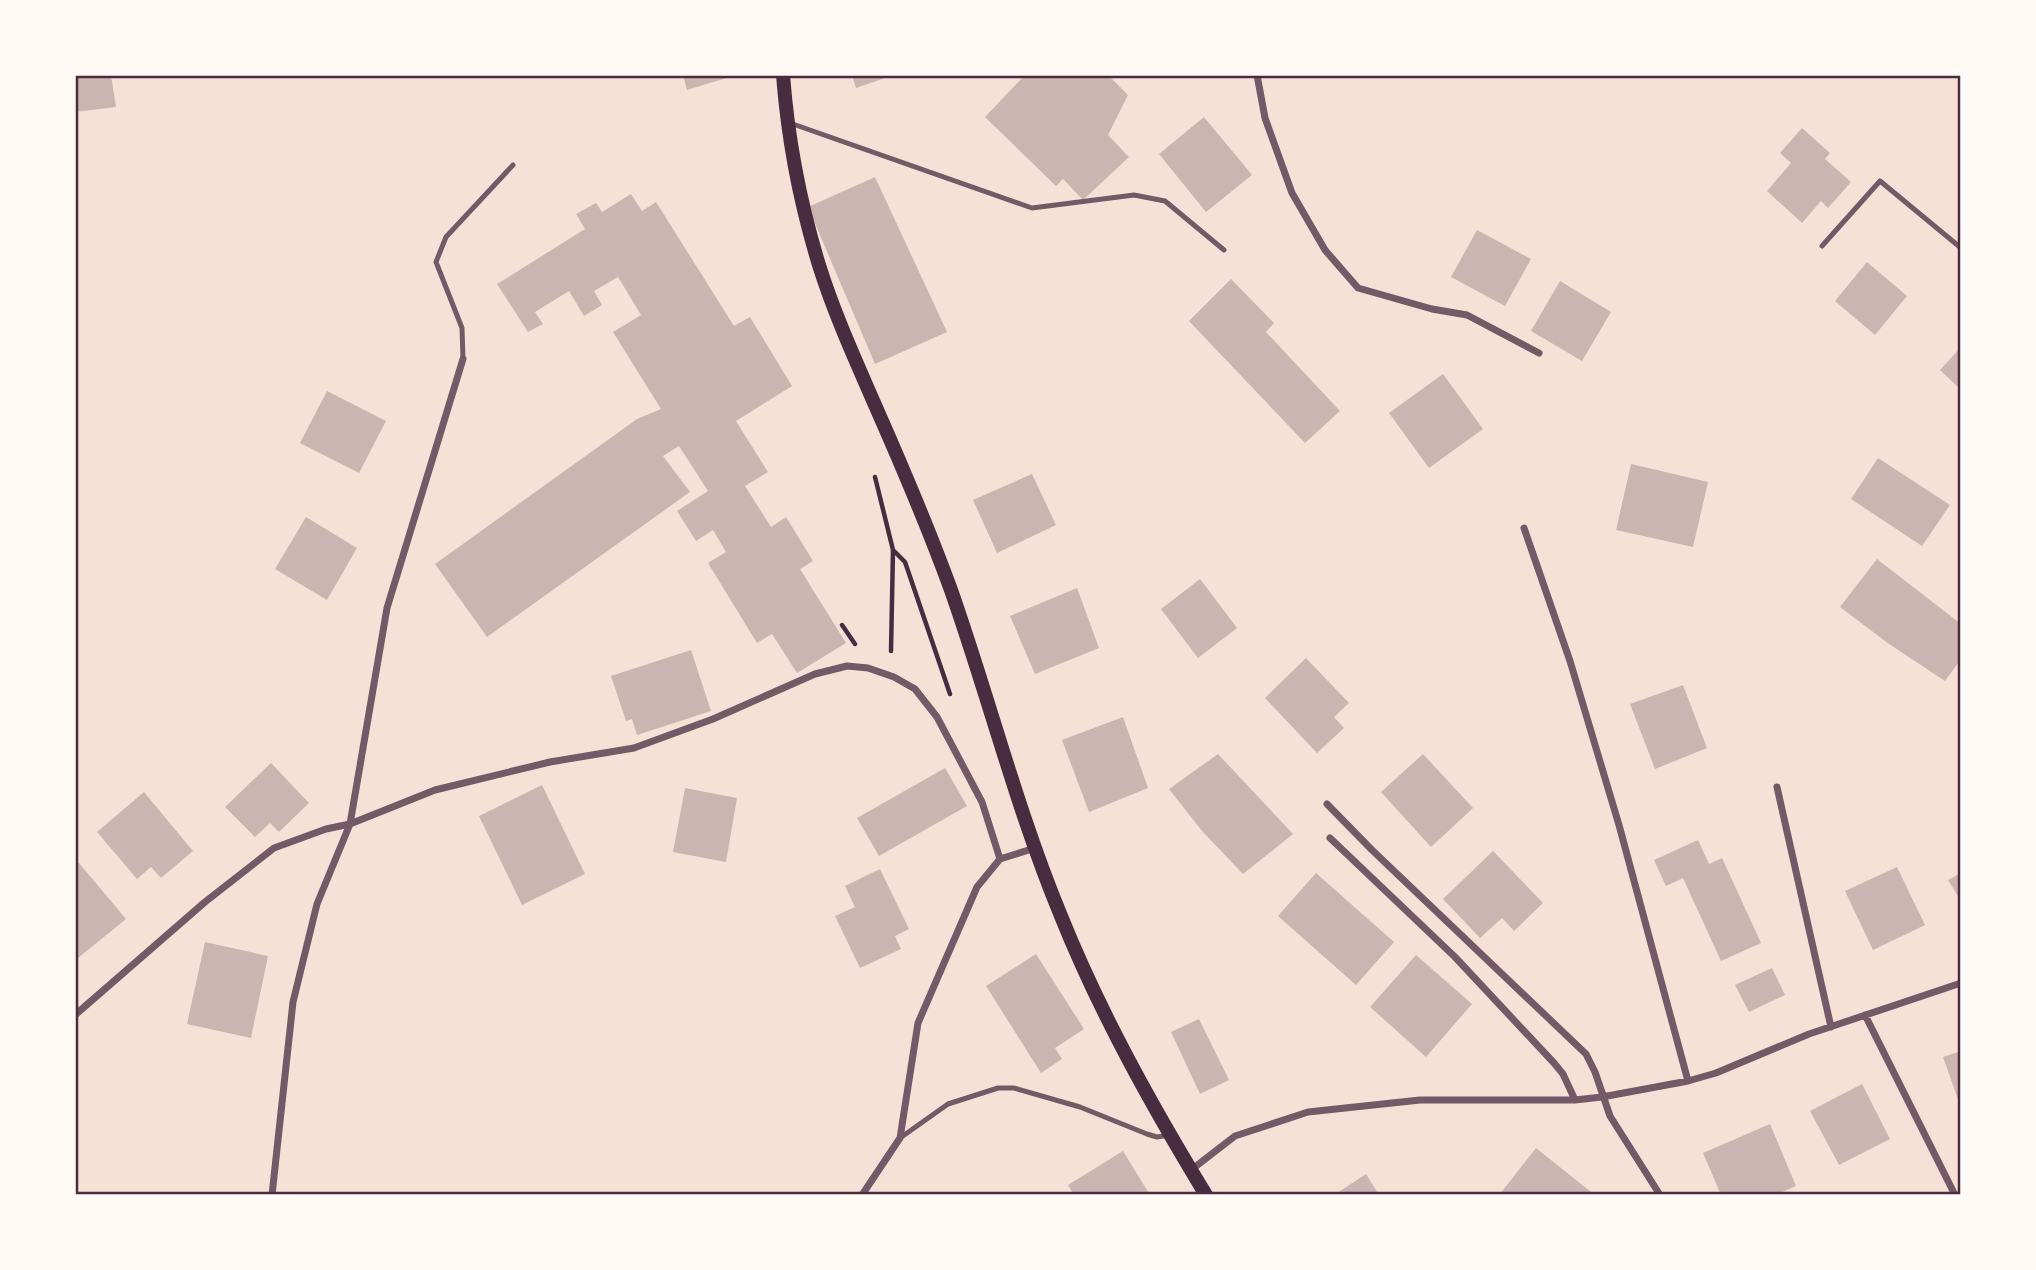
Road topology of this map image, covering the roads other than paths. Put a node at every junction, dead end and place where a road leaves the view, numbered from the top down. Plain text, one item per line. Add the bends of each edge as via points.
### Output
1 (783, 75) edge
2 (1257, 75) edge
3 (787, 122) junction
4 (513, 165) dead end
5 (1822, 246) dead end
6 (1961, 248) edge
7 (1224, 250) dead end
8 (1539, 353) dead end
9 (463, 359) joint
10 (1524, 528) dead end
11 (1777, 787) dead end
12 (1327, 804) dead end
13 (351, 824) junction
14 (1329, 838) dead end
15 (1035, 848) junction
16 (1000, 859) junction
17 (1961, 983) edge
18 (75, 1015) edge
19 (1865, 1015) junction
20 (1831, 1027) junction
21 (1688, 1081) junction
22 (1602, 1097) junction
23 (1575, 1100) junction
24 (1171, 1135) junction
25 (900, 1138) junction
26 (1191, 1170) junction
27 (272, 1195) edge
28 (862, 1195) edge
29 (1206, 1195) edge
30 (1660, 1195) edge
31 (1955, 1195) edge

1 - 3 main road
2 - 8 street via 1265,118 1292,193 1325,250 1358,288 1467,315
3 - 7 lane via 1032,208 1134,195 1166,201
3 - 15 main road via 799,191 820,267 951,590
4 - 9 lane via 446,237 436,262 462,328
5 - 6 lane via 1880,181
9 - 13 street via 387,608
10 - 21 street via 1589,724
11 - 20 street
12 - 22 street via 1586,1054
13 - 16 street via 435,790 550,762 634,748 815,674 847,666 868,668 915,689 937,717 982,802
13 - 18 street via 274,848
13 - 27 street via 317,904 293,1002
14 - 23 street via 1455,957 1554,1063
15 - 16 street
15 - 24 main road via 1089,984
16 - 25 street via 977,887 918,1023
17 - 19 street
19 - 20 street
19 - 31 street
20 - 21 street
21 - 22 street
22 - 23 street
22 - 30 street
23 - 26 street via 1420,1100 1308,1112 1235,1136
24 - 25 lane via 1147,1135 1080,1107 1014,1088 998,1088 948,1104
24 - 26 main road
25 - 28 street
26 - 29 main road

